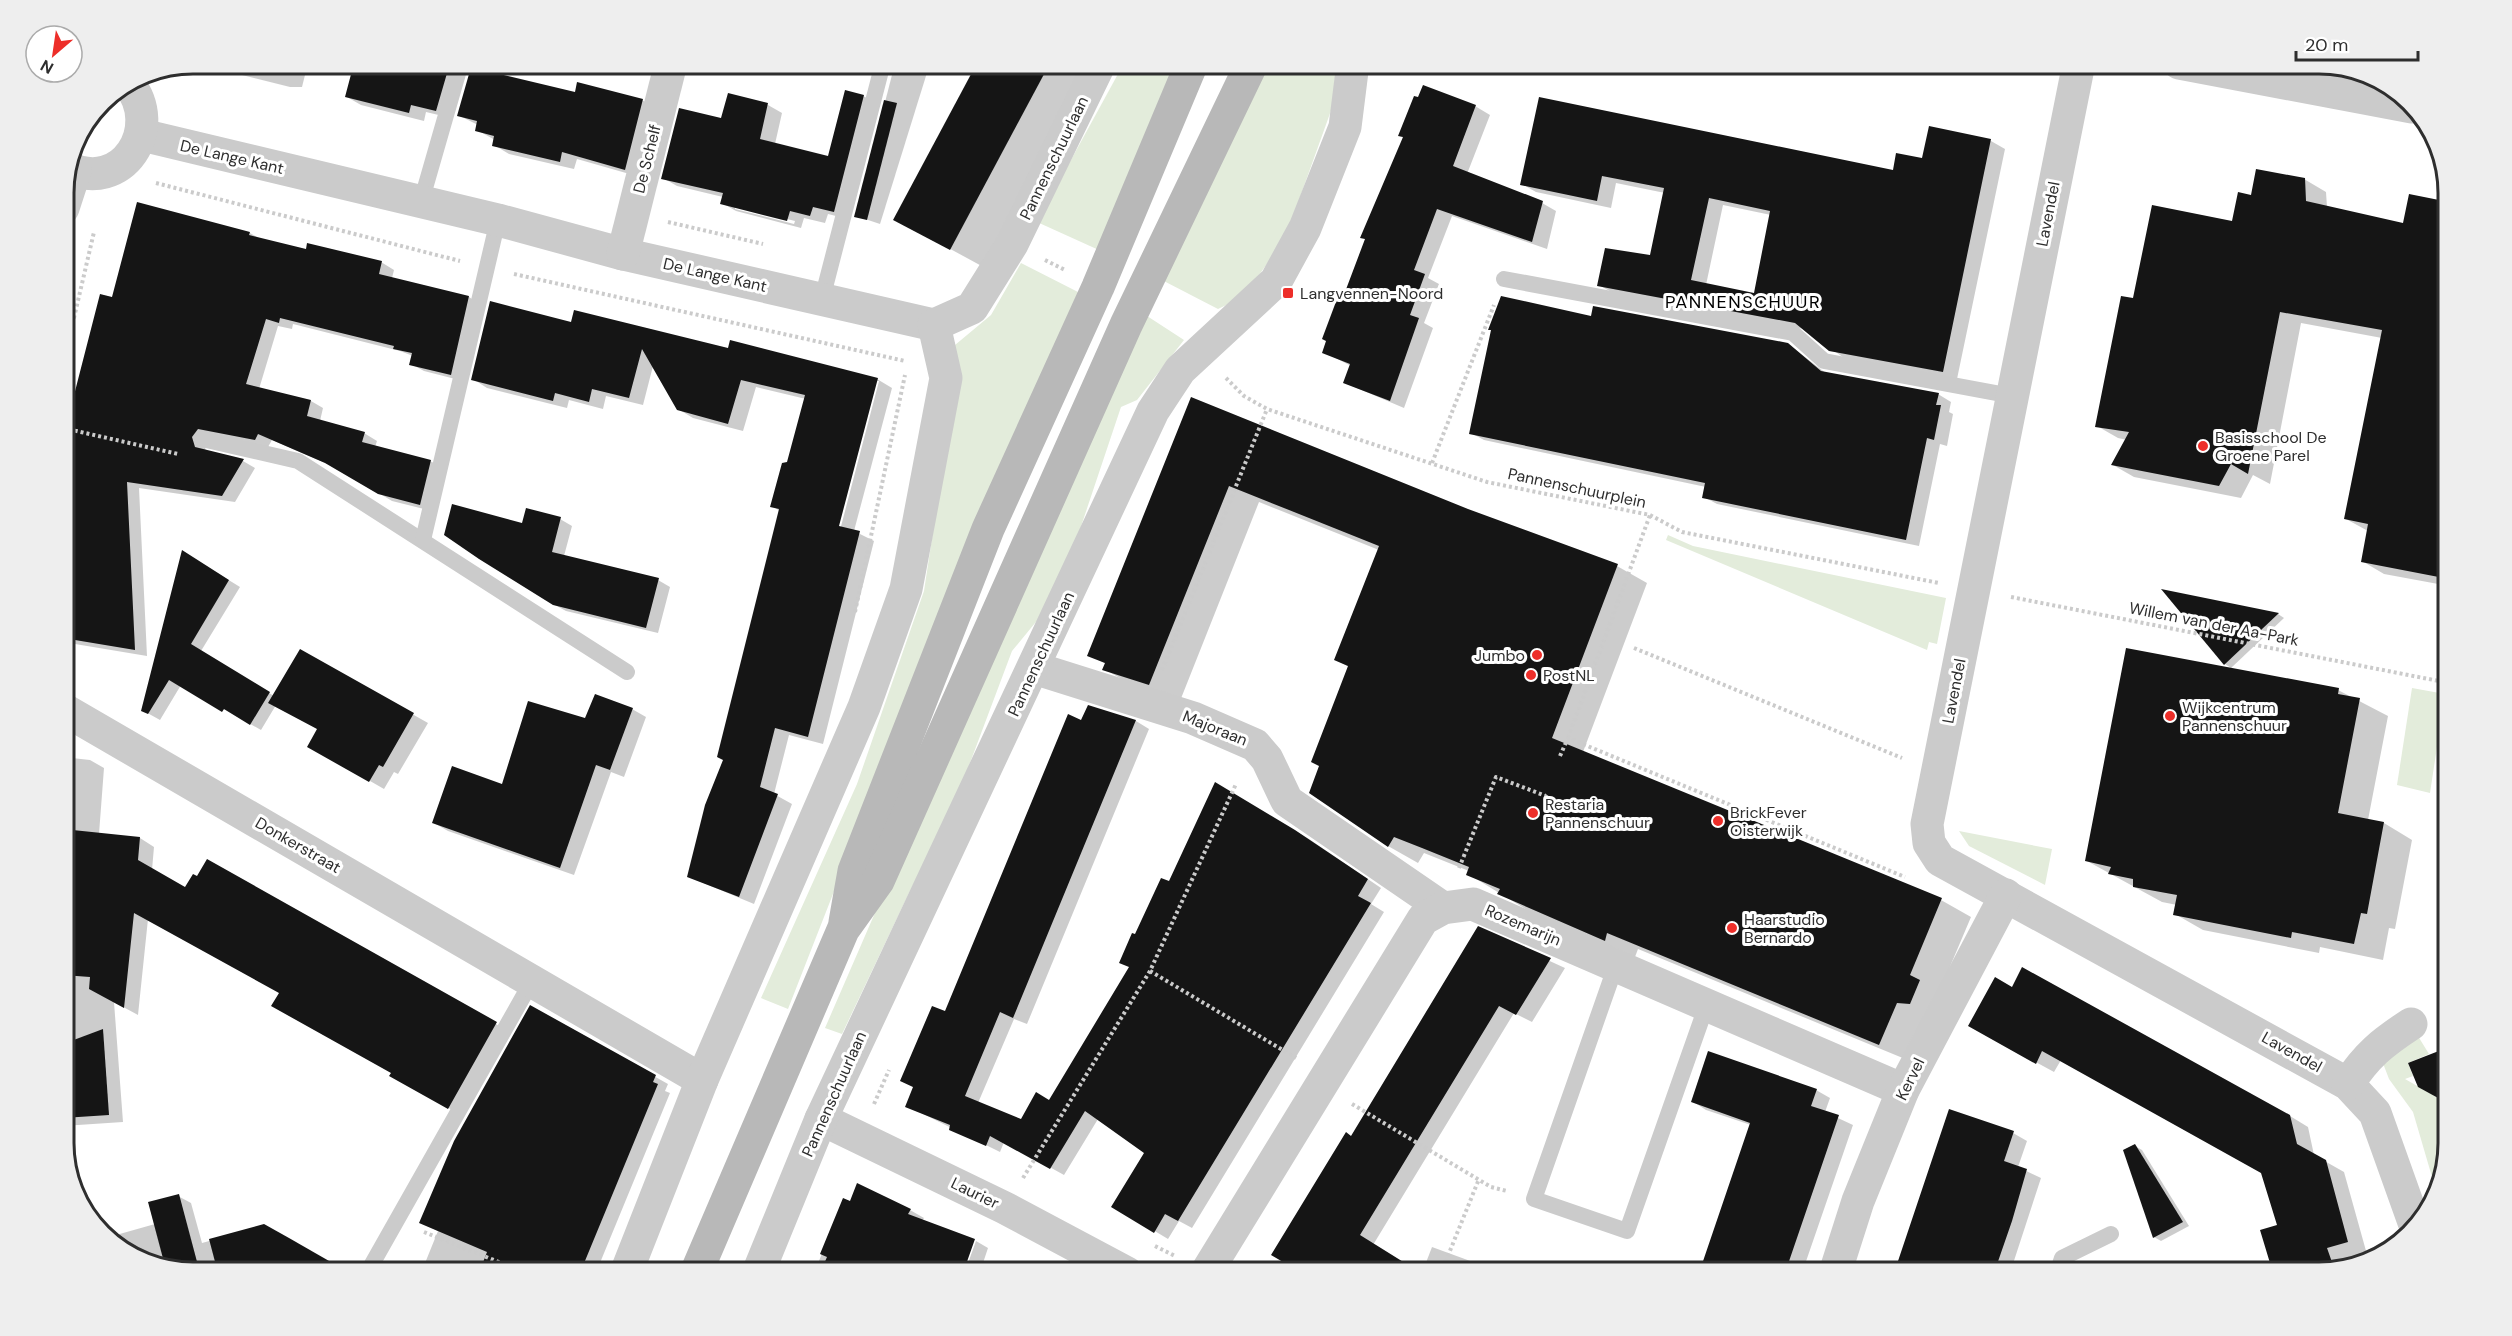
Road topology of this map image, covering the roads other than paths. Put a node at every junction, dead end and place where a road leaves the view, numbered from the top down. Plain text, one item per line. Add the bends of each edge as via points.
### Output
1 (1352, 73) edge
2 (2077, 73) edge
3 (2232, 73) edge
4 (458, 74) edge
5 (668, 74) edge
6 (880, 74) edge
7 (1095, 74) edge
8 (1188, 74) edge
9 (1247, 74) edge
10 (133, 89) edge
11 (2400, 105) edge
12 (142, 135) junction
13 (76, 170) edge
14 (422, 202) junction
15 (498, 220) junction
16 (623, 254) junction
17 (1504, 279) road end
18 (822, 299) junction
19 (924, 322) junction
20 (2012, 396) junction
21 (202, 439) road end
22 (423, 540) junction
23 (1034, 668) junction
24 (627, 672) dead end
25 (74, 715) edge
26 (2006, 895) junction
27 (1443, 908) junction
28 (843, 930) junction
29 (1616, 965) junction
30 (532, 981) junction
31 (1707, 1004) junction
32 (2411, 1024) dead end
33 (702, 1080) junction
34 (2348, 1084) junction
35 (1904, 1089) junction
36 (821, 1119) junction
37 (2412, 1218) edge
38 (2111, 1234) dead end
39 (373, 1262) edge
40 (630, 1262) edge
41 (701, 1262) edge
42 (762, 1262) edge
43 (1106, 1262) edge
44 (1213, 1262) edge
45 (1839, 1262) edge
46 (2061, 1262) edge

1 - 23 street, Pannenschuurlaan via 1345,127 1305,228 1276,281 1180,370 1153,411
2 - 20 street, Lavendel
3 - 11 street
4 - 14 lane
5 - 16 street, De Schelf
6 - 18 lane
7 - 19 street, Pannenschuurlaan via 1012,244 972,308
8 - 28 main road via 1098,287 988,529 854,871
9 - 28 main road via 1116,345 878,881
10 - 12 street via 143,116
12 - 13 street via 123,162 92,173
12 - 14 street, De Lange Kant
14 - 15 street, De Lange Kant
15 - 16 street, De Lange Kant
15 - 22 lane
16 - 18 street, De Lange Kant
17 - 20 lane via 1793,333 1824,361
18 - 19 street, De Lange Kant
19 - 33 street via 946,378 906,590 864,707
20 - 26 street, Lavendel via 1927,824 1929,843 1941,860
21 - 22 lane via 298,461
22 - 24 lane
23 - 27 street, Majoraan via 1193,718 1255,745 1267,759 1287,801
23 - 36 street, Pannenschuurlaan
25 - 30 street, Donkerstraat
26 - 34 street, Lavendel
26 - 35 street, Kervel
27 - 29 street, Rozemarijn via 1473,904
27 - 44 street, Rozemarijn via 1423,919
28 - 41 main road
29 - 31 street, Rozemarijn
29 - 31 lane via 1534,1199 1627,1231
30 - 33 street, Donkerstraat
30 - 39 lane
31 - 35 street, Rozemarijn
32 - 34 street via 2377,1046
33 - 40 street
34 - 37 street, Lavendel via 2375,1113
35 - 45 street, Kervel via 1858,1201
36 - 42 street, Pannenschuurlaan
36 - 43 street, Laurier
38 - 46 lane

